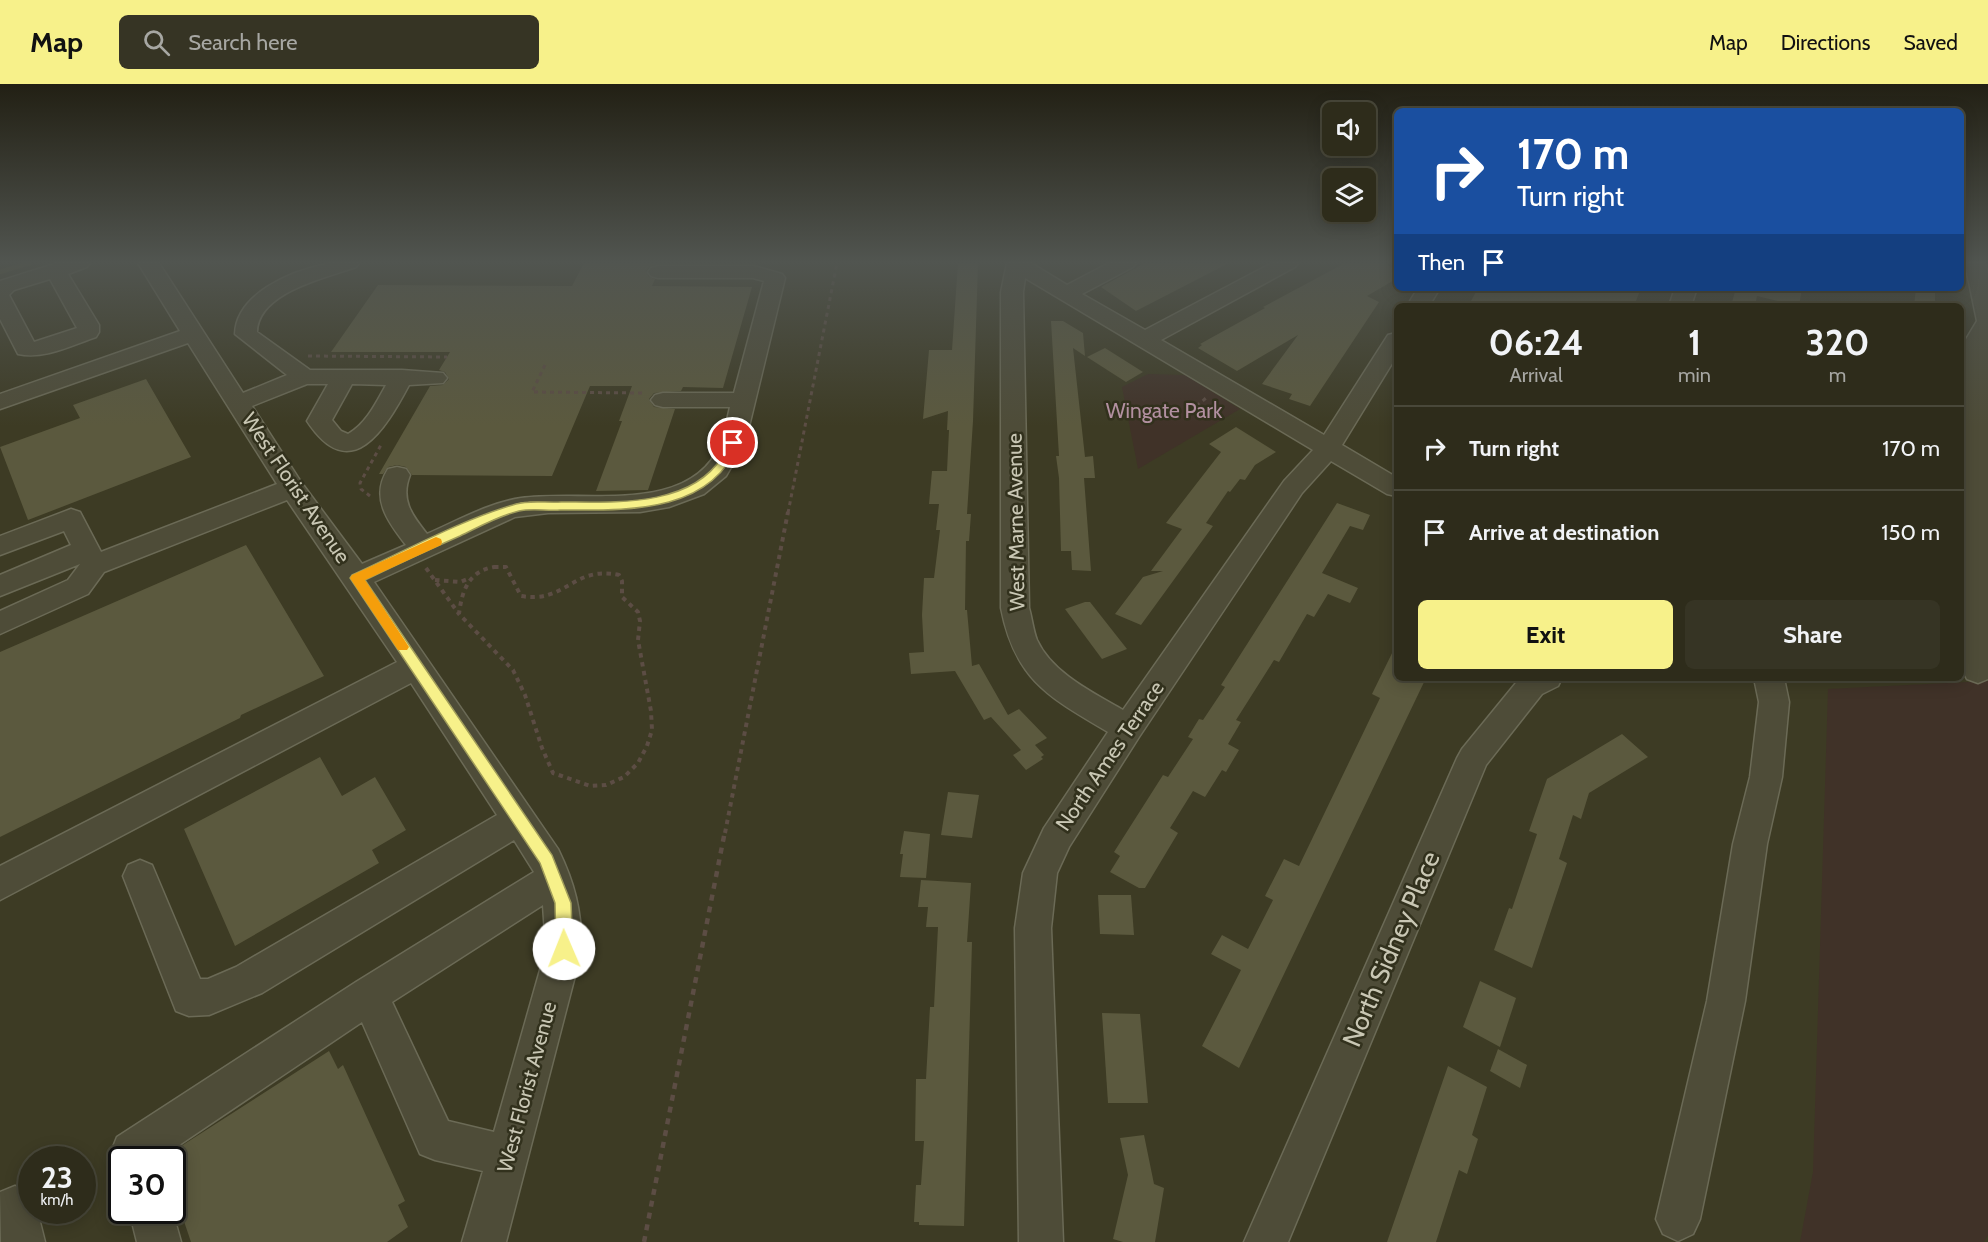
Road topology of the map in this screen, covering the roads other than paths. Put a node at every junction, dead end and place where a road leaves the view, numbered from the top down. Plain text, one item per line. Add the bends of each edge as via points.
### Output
1 (10, 317) edge
2 (83, 317) edge
3 (182, 317) edge
4 (249, 317) edge
5 (765, 317) edge
6 (1012, 317) edge
7 (1106, 317) edge
8 (1188, 317) edge
9 (1988, 321) edge
10 (193, 334) junction
11 (1144, 340) junction
12 (1394, 343) edge
13 (1982, 350) edge
14 (302, 367) junction
15 (344, 377) junction
16 (663, 400) road end
17 (744, 400) junction
18 (0, 402) edge
19 (239, 403) junction
20 (1982, 410) edge
21 (1328, 448) junction
22 (397, 474) dead end
23 (1394, 487) edge
24 (292, 488) junction
25 (0, 546) edge
26 (1983, 547) edge
27 (90, 557) junction
28 (424, 557) junction
29 (357, 578) junction
30 (0, 586) edge
31 (0, 623) edge
32 (416, 666) junction
33 (1976, 671) edge
34 (1541, 681) edge
35 (1770, 681) edge
36 (1128, 728) junction
37 (519, 819) junction
38 (140, 876) dead end
39 (555, 878) junction
40 (0, 884) edge
41 (369, 995) junction
42 (141, 1146) edge
43 (508, 1156) junction
44 (1678, 1219) dead end
45 (154, 1224) edge
46 (159, 1242) edge
47 (484, 1242) edge
48 (1041, 1242) edge
49 (1266, 1242) edge

1 - 2 street via 26,349 42,348 88,332
3 - 10 street, West Florist Avenue
4 - 14 street via 246,334
5 - 17 street
6 - 36 street, West Marne Avenue via 1015,608 1025,647 1046,674
7 - 11 street
8 - 11 street
9 - 13 street via 1976,341
10 - 18 street
10 - 19 street, West Florist Avenue
11 - 21 street
12 - 21 street, North Ames Terrace
13 - 20 street
14 - 15 street
14 - 19 street
15 - 15 street via 319,421 328,435 344,444 366,435 423,372
16 - 17 street
17 - 28 street via 727,458 691,489 662,501 629,506 519,507 488,518
19 - 24 street, West Florist Avenue
20 - 26 street
21 - 23 street
21 - 36 street, North Ames Terrace via 1293,487
22 - 28 street via 391,500
24 - 27 street
24 - 29 street, West Florist Avenue
25 - 27 street via 71,518
26 - 33 street
27 - 30 street
27 - 31 street via 78,587
28 - 29 street
29 - 32 street, West Florist Avenue
32 - 37 street, West Florist Avenue
32 - 40 street
34 - 49 street, North Sidney Place via 1531,686 1473,758
35 - 44 street via 1774,702 1766,777 1750,844 1726,1001
36 - 48 street, North Ames Terrace via 1056,838 1040,873 1033,928
37 - 38 street via 249,980 209,997 189,998
37 - 39 street, West Florist Avenue
39 - 41 street
39 - 43 street, West Florist Avenue via 563,903 564,949
41 - 42 street
41 - 43 street via 435,1139
43 - 47 street, West Florist Avenue
45 - 46 street

